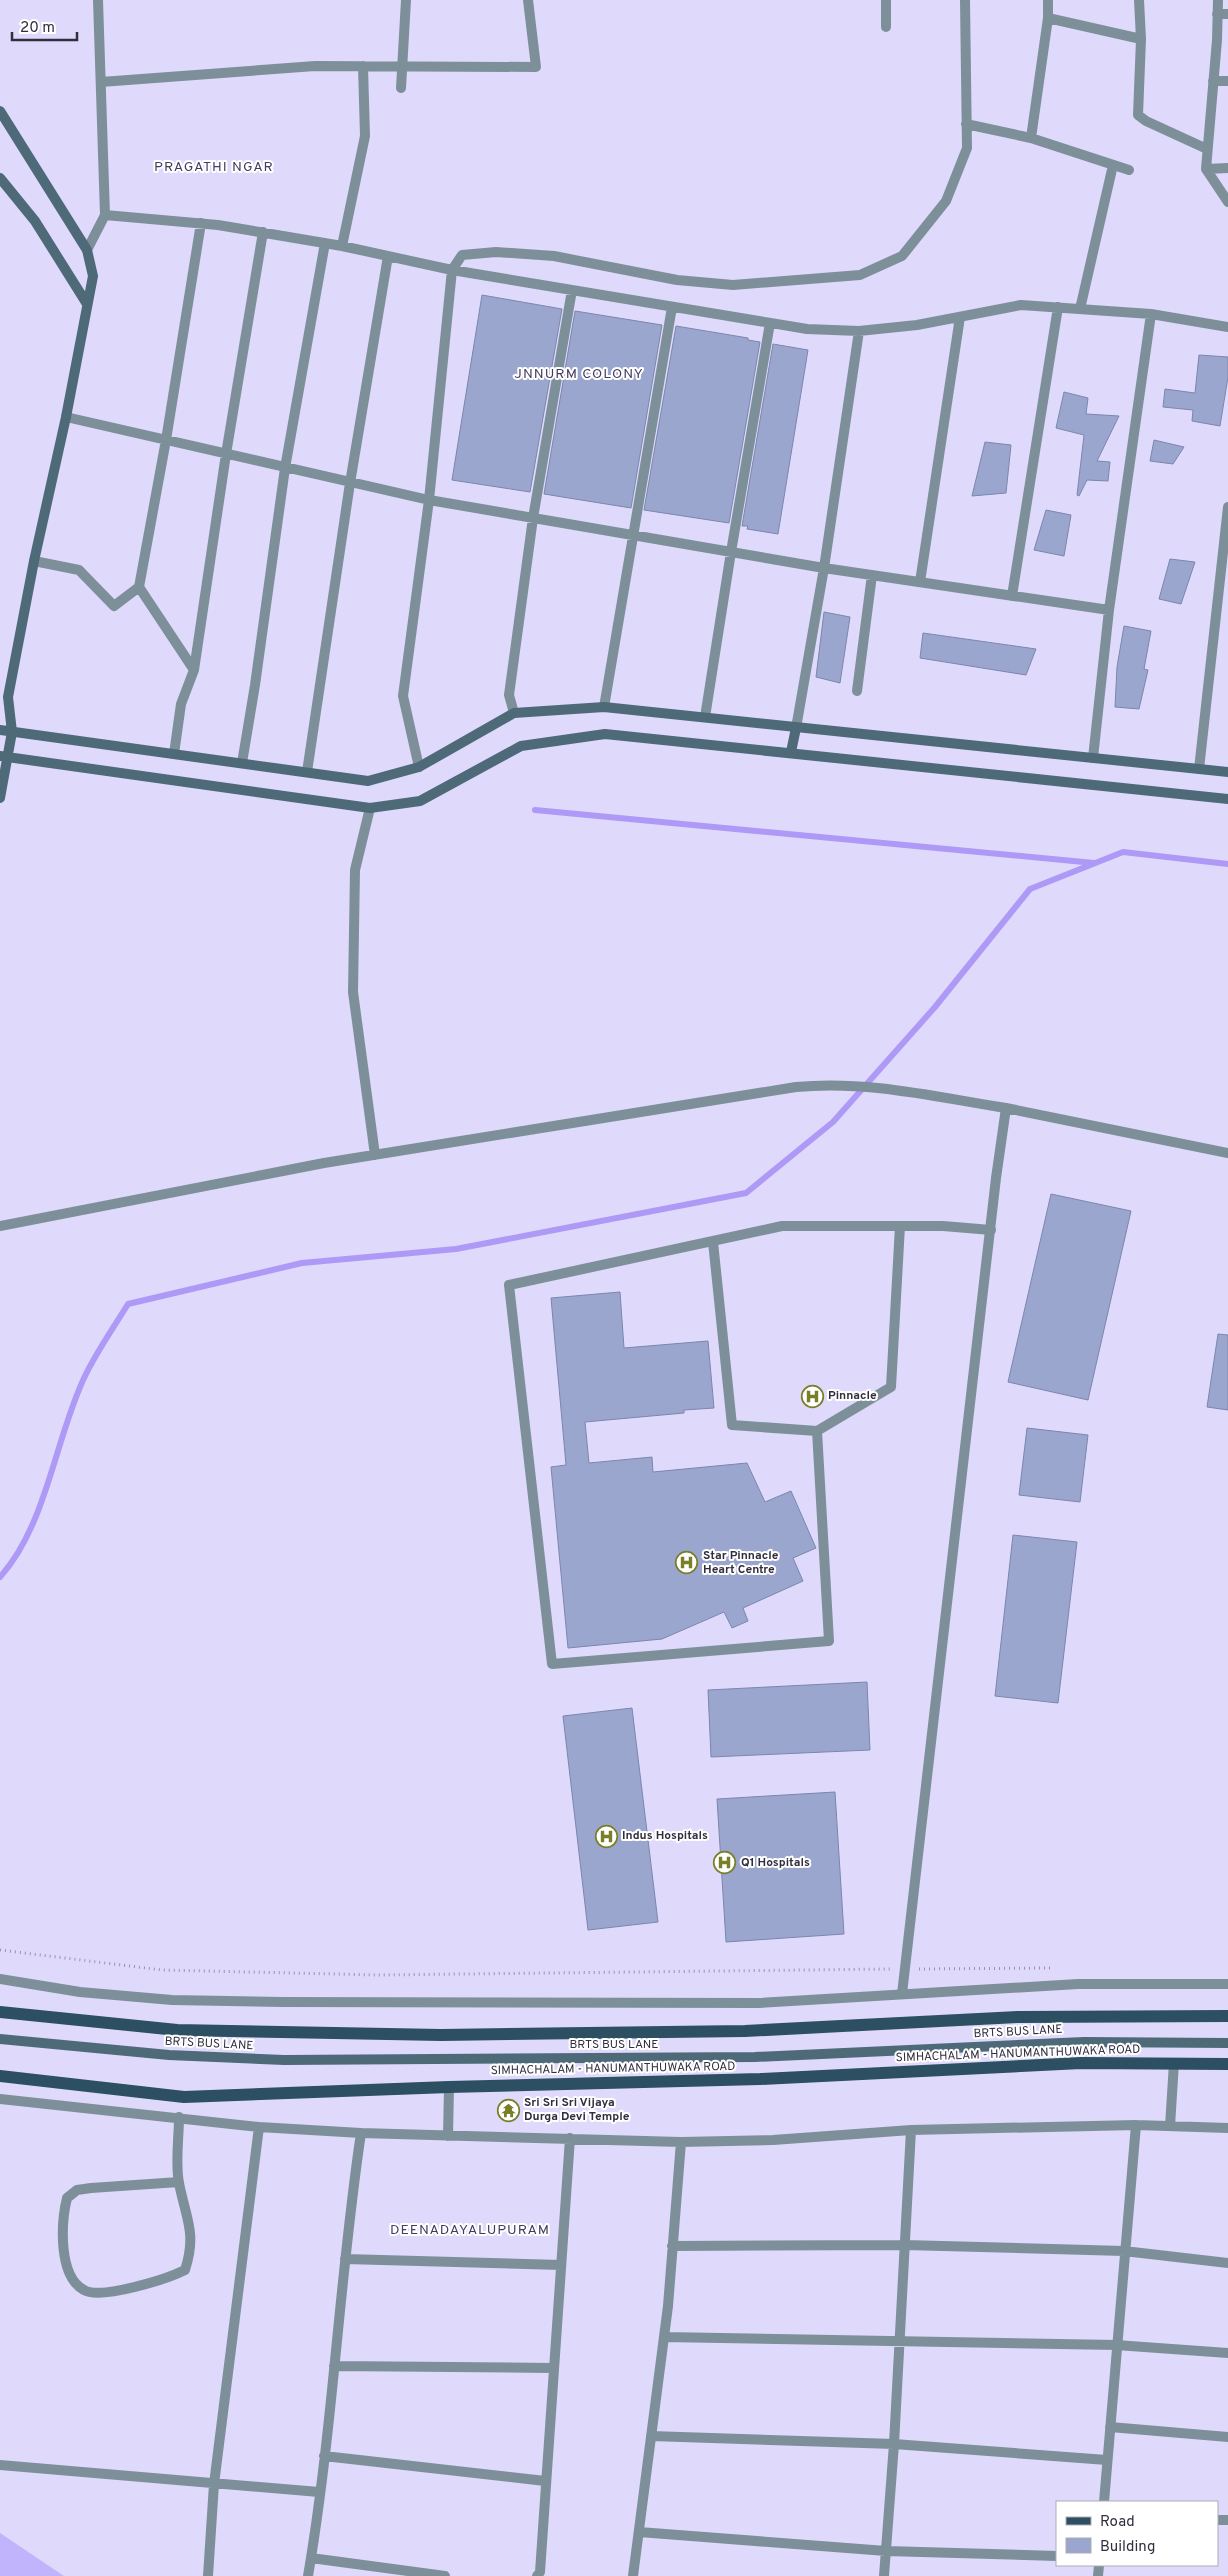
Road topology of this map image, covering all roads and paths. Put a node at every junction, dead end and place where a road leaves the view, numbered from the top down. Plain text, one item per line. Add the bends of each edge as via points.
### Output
1 (98, 0) edge
2 (406, 0) edge
3 (528, 0) edge
4 (886, 0) edge
5 (965, 0) edge
6 (1048, 0) edge
7 (1139, 0) edge
8 (1218, 0) edge
9 (1223, 14) edge
10 (1048, 18) junction
11 (886, 27) dead end
12 (1141, 39) junction
13 (363, 66) junction
14 (403, 66) junction
15 (1213, 81) junction
16 (1228, 81) edge
17 (101, 82) junction
18 (401, 88) dead end
19 (0, 111) edge
20 (966, 124) junction
21 (1031, 138) junction
22 (1207, 149) junction
23 (1113, 165) junction
24 (1228, 168) edge
25 (1206, 169) junction
26 (1130, 170) dead end
27 (0, 178) edge
28 (1228, 202) edge
29 (105, 215) junction
30 (200, 223) junction
31 (263, 232) junction
32 (325, 243) junction
33 (342, 246) junction
34 (87, 250) junction
35 (388, 256) junction
36 (452, 270) junction
37 (572, 290) junction
38 (87, 304) junction
39 (672, 307) junction
40 (1058, 307) junction
41 (1080, 309) junction
42 (1151, 314) junction
43 (960, 317) junction
44 (770, 323) junction
45 (1228, 327) edge
46 (859, 331) junction
47 (66, 417) junction
48 (166, 440) junction
49 (226, 454) junction
50 (284, 468) junction
51 (350, 483) junction
52 (430, 500) junction
53 (1228, 507) edge
54 (533, 518) junction
55 (632, 535) junction
56 (731, 552) junction
57 (34, 560) junction
58 (824, 568) junction
59 (872, 575) junction
60 (920, 582) junction
61 (139, 587) junction
62 (1012, 596) junction
63 (1110, 610) junction
64 (194, 670) junction
65 (857, 691) dead end
66 (8, 697) junction
67 (604, 707) junction
68 (0, 708) edge
69 (514, 713) junction
70 (705, 717) junction
71 (796, 728) junction
72 (0, 730) edge
73 (12, 732) junction
74 (791, 752) junction
75 (174, 754) junction
76 (4, 757) edge
77 (1093, 758) junction
78 (242, 764) junction
79 (419, 768) junction
80 (1199, 769) junction
81 (307, 772) junction
82 (1228, 772) edge
83 (0, 798) edge
84 (1228, 799) edge
85 (370, 808) junction
86 (1006, 1108) junction
87 (1228, 1153) edge
88 (375, 1155) junction
89 (0, 1226) edge
90 (900, 1226) junction
91 (991, 1230) junction
92 (713, 1242) junction
93 (817, 1431) junction
94 (0, 1950) edge
95 (1051, 1968) dead end
96 (905, 1969) junction
97 (0, 1979) edge
98 (1228, 1984) edge
99 (902, 1994) junction
100 (0, 2012) edge
101 (1228, 2016) edge
102 (0, 2039) edge
103 (1228, 2043) edge
104 (1174, 2063) junction
105 (1228, 2064) edge
106 (0, 2076) edge
107 (449, 2087) junction
108 (0, 2099) edge
109 (178, 2117) junction
110 (1136, 2125) junction
111 (1170, 2126) junction
112 (259, 2127) junction
113 (1228, 2128) edge
114 (911, 2130) junction
115 (361, 2133) junction
116 (448, 2136) junction
117 (570, 2138) junction
118 (681, 2142) junction
119 (179, 2182) junction
120 (905, 2245) junction
121 (672, 2246) junction
122 (1124, 2251) junction
123 (345, 2259) junction
124 (1228, 2263) edge
125 (561, 2265) junction
126 (664, 2337) junction
127 (900, 2343) junction
128 (1116, 2346) junction
129 (1228, 2353) edge
130 (334, 2366) junction
131 (554, 2368) junction
132 (1110, 2427) junction
133 (651, 2436) junction
134 (1228, 2437) edge
135 (894, 2444) junction
136 (324, 2456) junction
137 (1107, 2460) junction
138 (0, 2466) edge
139 (545, 2481) junction
140 (214, 2484) junction
141 (319, 2492) junction
142 (1104, 2501) edge
143 (639, 2532) junction
144 (886, 2551) junction
145 (1056, 2556) edge
146 (311, 2558) junction
147 (208, 2576) edge
148 (308, 2576) edge
149 (445, 2576) edge
150 (537, 2576) edge
151 (633, 2576) edge
152 (884, 2576) edge

1 - 17 street
2 - 14 street
3 - 14 street via 536,67
4 - 11 street
5 - 20 street
6 - 10 street
7 - 12 street
8 - 9 street
9 - 15 street
10 - 12 street
10 - 21 street
12 - 22 street via 1138,115
13 - 14 street
13 - 17 street via 315,66
13 - 33 street via 365,136
14 - 18 street
15 - 16 street
15 - 22 street
17 - 29 street
19 - 34 street
20 - 21 street
20 - 36 street via 967,148 946,201 902,256 860,275 733,285 677,280 554,256 496,252 462,255
21 - 23 street
22 - 25 street
23 - 26 street
23 - 41 street
24 - 25 street
25 - 28 street
27 - 38 street via 35,221
29 - 30 street
29 - 34 street
30 - 31 street
30 - 48 street
31 - 32 street
31 - 49 street
32 - 33 street
32 - 50 street
33 - 35 street
34 - 38 street via 93,276
35 - 36 street
35 - 51 street
36 - 37 street
36 - 52 street
37 - 39 street
37 - 54 street
38 - 47 street
39 - 44 street
39 - 55 street
40 - 41 street
40 - 43 street via 1020,305
40 - 62 street
41 - 42 street
42 - 45 street
42 - 63 street
43 - 46 street
43 - 60 street
44 - 46 street via 807,329
44 - 56 street
46 - 58 street
47 - 48 street
47 - 57 street
48 - 49 street
48 - 61 street
49 - 50 street
49 - 64 street
50 - 51 street
50 - 78 street via 256,685
51 - 52 street
51 - 81 street
52 - 54 street
52 - 79 street via 403,696
53 - 80 street
54 - 55 street
54 - 69 street via 509,695
55 - 56 street
55 - 67 street
56 - 58 street
56 - 70 street
57 - 61 street via 79,570 114,606
57 - 66 street
58 - 59 street
58 - 71 street
59 - 60 street
59 - 65 street
60 - 62 street
61 - 64 street
62 - 63 street
63 - 77 street
64 - 75 street via 181,704
66 - 68 street
66 - 73 street
67 - 69 street
67 - 70 street
69 - 79 street
70 - 71 street
71 - 74 street
71 - 77 street
72 - 73 street
73 - 75 street
73 - 76 street
74 - 84 street
74 - 85 street via 606,734 520,746 420,801
75 - 78 street
76 - 83 street
76 - 85 street
77 - 80 street
78 - 81 street
79 - 81 street via 368,781
80 - 82 street
85 - 88 street via 355,870 352,992
86 - 87 street
86 - 88 street via 863,1085 828,1084
86 - 91 street
88 - 89 street
90 - 91 street
90 - 92 street via 782,1226
90 - 93 street via 891,1387
91 - 96 street
92 - 93 street via 732,1425
92 - 93 street via 509,1285 552,1664 829,1641
94 - 96 path via 162,1970 320,1974
95 - 96 path
96 - 99 street
97 - 99 street via 80,1992 172,2000 759,2003
98 - 99 street via 1078,1984
100 - 101 main road via 178,2030 441,2035 745,2031 1018,2017
102 - 103 street, BRTS BUS LANE via 169,2055 284,2060 755,2057 1084,2042
104 - 105 main road, SIMHACHALAM - HANUMANTHUWAKA ROAD
104 - 107 main road, SIMHACHALAM - HANUMANTHUWAKA ROAD via 1081,2063 760,2079
104 - 111 street
106 - 107 main road, SIMHACHALAM - HANUMANTHUWAKA ROAD via 184,2097
107 - 116 street
108 - 109 street
109 - 112 street
109 - 119 street
110 - 111 street
110 - 114 street
110 - 122 street
111 - 113 street
112 - 115 street
112 - 140 street
114 - 118 street via 773,2140
114 - 120 street
115 - 116 street
115 - 123 street
116 - 117 street
117 - 118 street
117 - 125 street
118 - 121 street
119 - 119 street via 191,2226 190,2253 185,2270 169,2278 97,2294 84,2290 72,2280 64,2262 67,2198 77,2190
120 - 121 street
120 - 122 street
120 - 127 street
121 - 126 street
122 - 124 street
122 - 128 street
123 - 125 street
123 - 130 street
125 - 131 street
126 - 127 street
126 - 133 street
127 - 128 street
127 - 135 street
128 - 129 street
128 - 132 street
130 - 131 street
130 - 136 street
131 - 139 street
132 - 134 street
132 - 137 street
133 - 135 street
133 - 143 street
135 - 137 street
135 - 144 street
136 - 139 street
136 - 141 street
137 - 142 street
138 - 140 street
139 - 150 street via 540,2572
140 - 141 street
140 - 147 street
141 - 146 street
143 - 144 street
143 - 151 street
144 - 145 street
144 - 152 street
146 - 148 street
146 - 149 street

